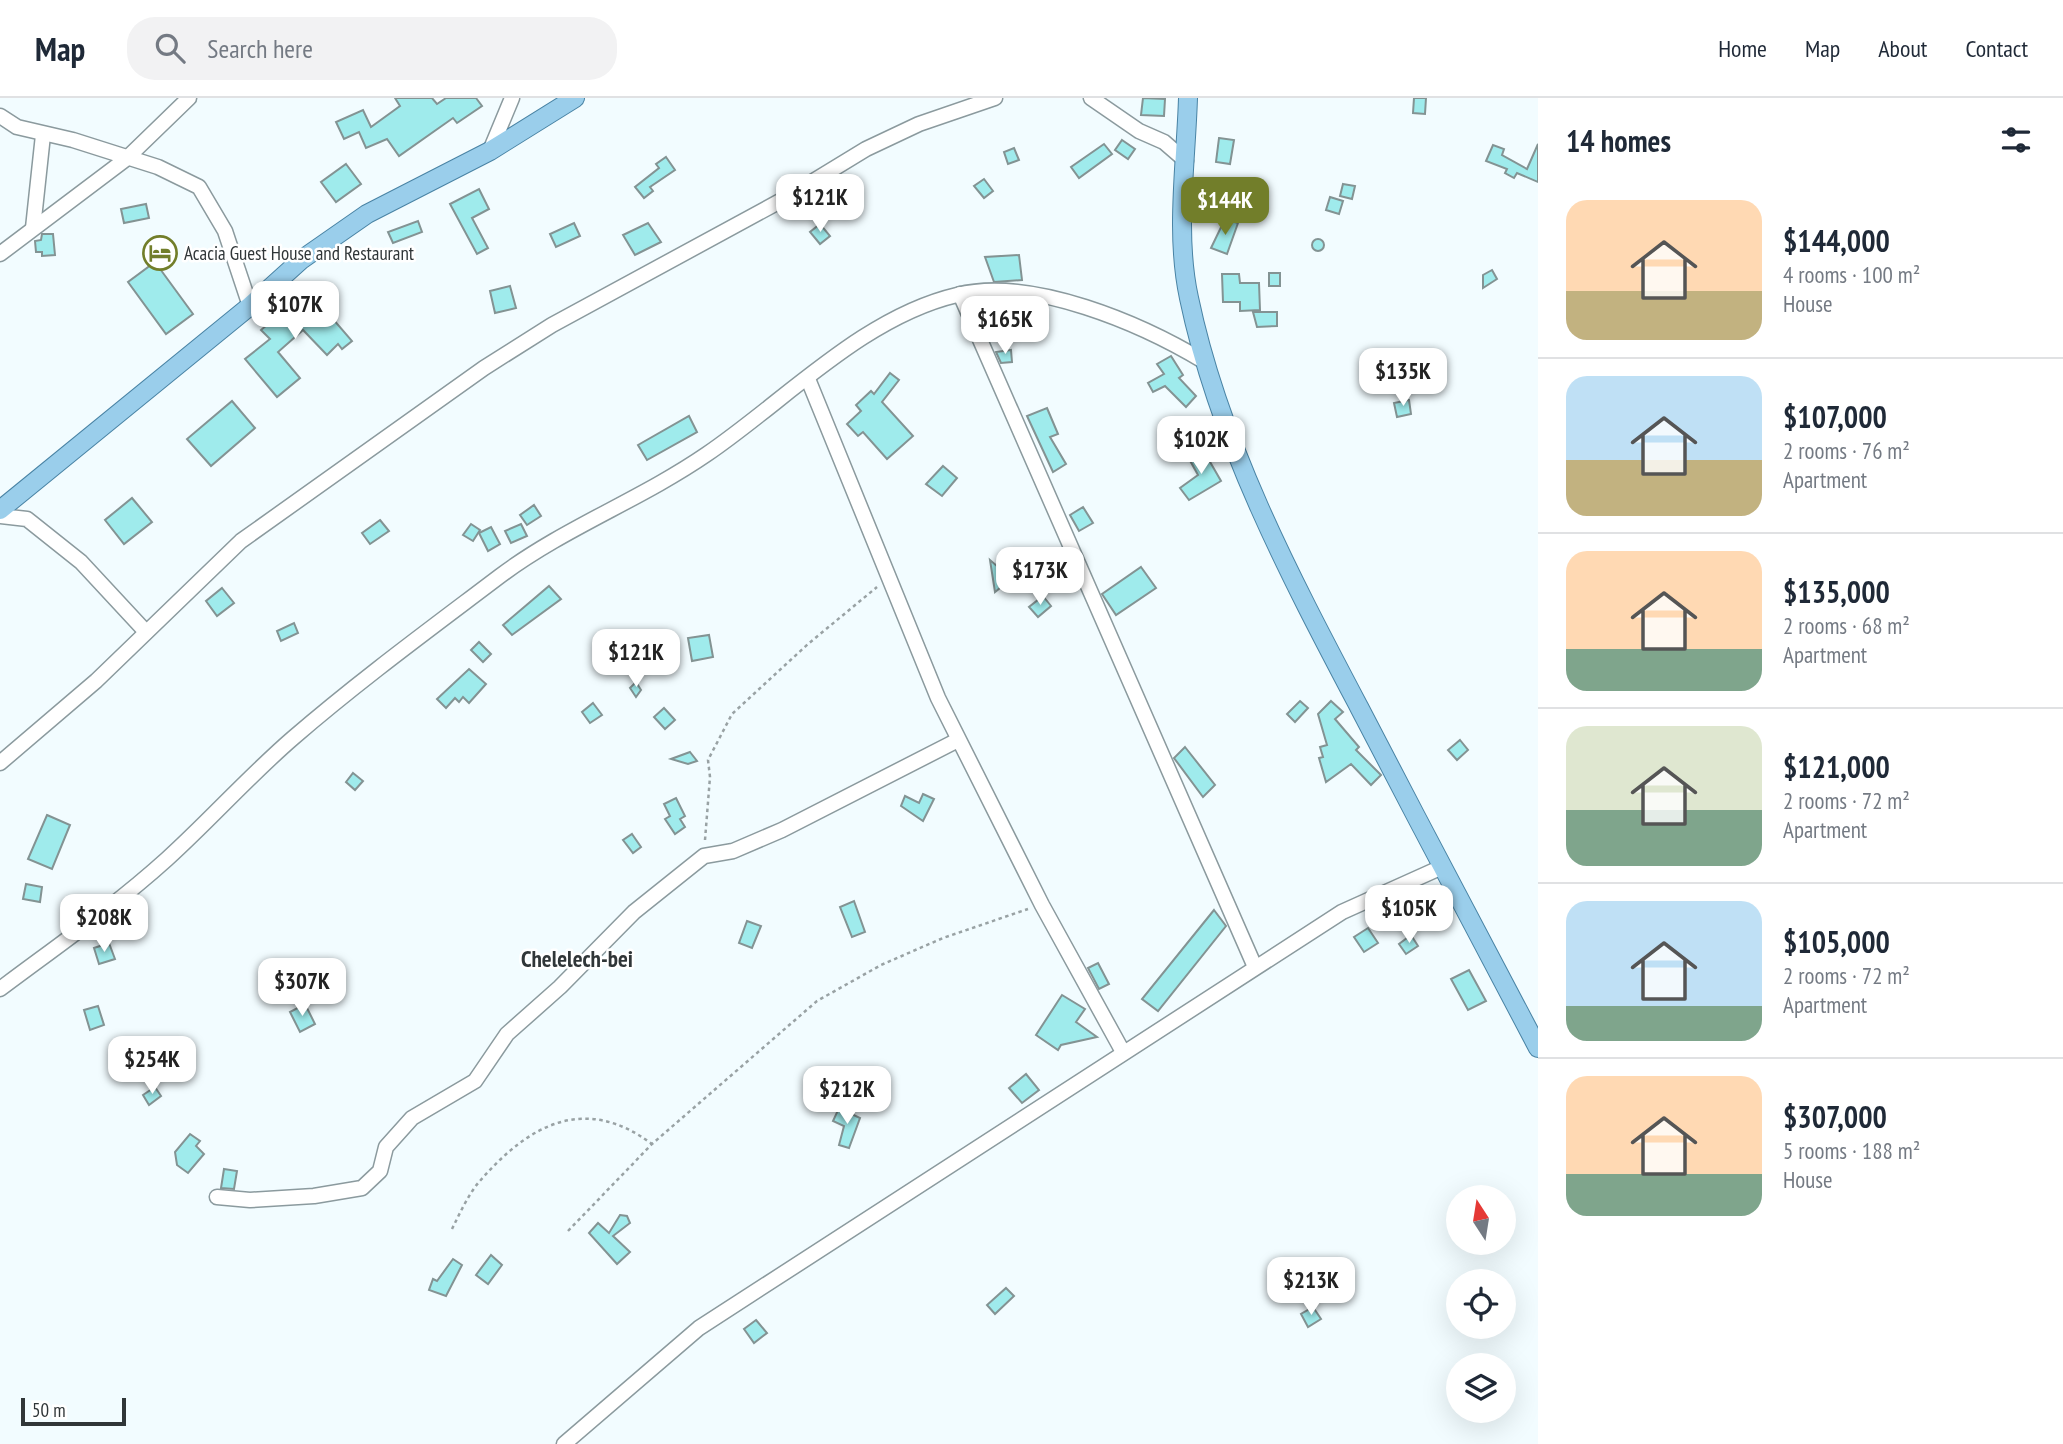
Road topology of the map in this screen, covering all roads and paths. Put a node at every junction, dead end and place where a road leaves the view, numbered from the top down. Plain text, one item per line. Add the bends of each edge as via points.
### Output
1 (189, 98) edge
2 (512, 98) edge
3 (575, 98) edge
4 (995, 98) edge
5 (1091, 98) edge
6 (1188, 98) edge
7 (0, 116) edge
8 (43, 135) junction
9 (490, 151) junction
10 (126, 159) junction
11 (1186, 161) junction
12 (33, 228) junction
13 (0, 254) edge
14 (960, 294) junction
15 (250, 306) junction
16 (1205, 362) junction
17 (808, 379) junction
18 (0, 510) edge
19 (0, 516) edge
20 (888, 578) junction
21 (146, 632) junction
22 (958, 740) junction
23 (0, 763) edge
24 (704, 856) junction
25 (1442, 867) junction
26 (1042, 905) junction
27 (1255, 967) junction
28 (0, 989) edge
29 (1538, 1048) edge
30 (1124, 1052) junction
31 (652, 1144) junction
32 (217, 1198) dead end
33 (452, 1228) dead end
34 (568, 1231) dead end
35 (564, 1444) edge

1 - 10 street
2 - 9 street
3 - 9 main road
4 - 21 street via 919,124 866,149 784,199 552,325 484,368 242,541
5 - 11 street via 1164,142
6 - 11 main road
7 - 8 street
8 - 10 street via 73,140
8 - 12 street
9 - 15 main road via 367,214 301,260
10 - 12 street
10 - 15 street via 179,175 199,187 225,231
11 - 16 main road via 1183,251 1188,296
12 - 13 street
14 - 16 street via 1027,293 1158,334
14 - 17 street via 923,305 886,324
14 - 27 street
15 - 18 main road
16 - 25 main road via 1296,587
17 - 20 street
17 - 28 street via 663,482 562,535 503,574 296,736 230,794 167,859
19 - 21 street via 27,519 81,562
20 - 22 street
20 - 24 path via 808,643 732,715 708,760
21 - 23 street
22 - 24 street via 782,830 733,851
22 - 26 street
24 - 32 street via 634,912 560,988 507,1034 475,1081 412,1118 386,1147 380,1171 362,1188 314,1196
25 - 27 street via 1342,912
25 - 29 main road
26 - 30 street
26 - 31 path via 943,938 881,965 817,1001
27 - 30 street
30 - 35 street via 699,1328
31 - 33 path via 630,1128 595,1117 553,1123 519,1143 478,1183
31 - 34 path

